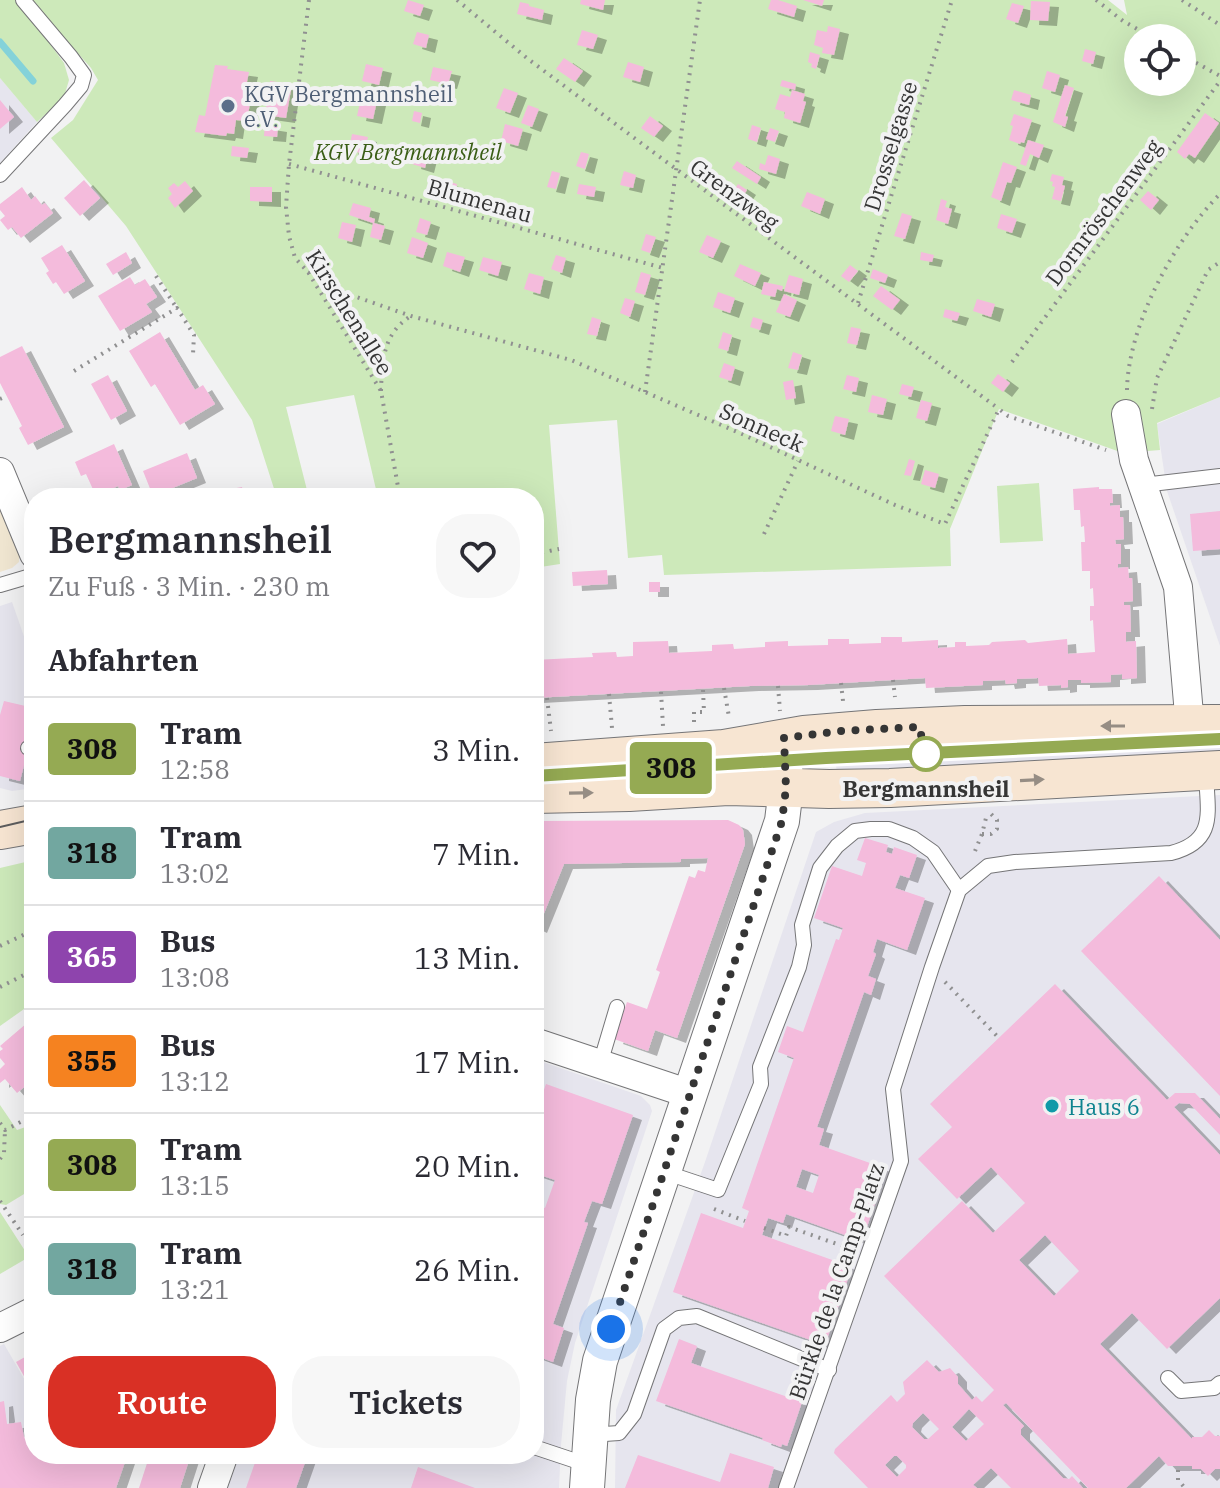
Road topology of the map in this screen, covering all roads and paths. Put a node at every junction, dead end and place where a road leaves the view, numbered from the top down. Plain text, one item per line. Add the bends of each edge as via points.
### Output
1 (23, 0) edge
2 (309, 0) edge
3 (457, 0) edge
4 (700, 0) edge
5 (952, 0) edge
6 (1096, 0) edge
7 (1182, 0) edge
8 (1128, 24) edge
9 (1220, 25) edge
10 (1196, 64) edge
11 (1220, 79) edge
12 (289, 164) junction
13 (676, 171) junction
14 (0, 175) edge
15 (1220, 194) edge
16 (1220, 262) edge
17 (663, 268) junction
18 (308, 272) junction
19 (156, 276) dead end
20 (858, 303) junction
21 (177, 308) junction
22 (411, 316) junction
23 (193, 354) dead end
24 (1012, 362) dead end
25 (74, 371) dead end
26 (381, 391) junction
27 (645, 392) junction
28 (999, 409) junction
29 (1138, 417) junction
30 (798, 461) junction
31 (0, 472) edge
32 (1139, 473) junction
33 (1220, 476) edge
34 (398, 488) edge
35 (24, 530) edge
36 (764, 534) dead end
37 (559, 549) dead end
38 (544, 552) edge
39 (24, 578) edge
40 (0, 585) edge
41 (893, 680) dead end
42 (841, 683) dead end
43 (778, 686) dead end
44 (724, 688) dead end
45 (703, 690) dead end
46 (894, 690) dead end
47 (661, 692) dead end
48 (842, 693) dead end
49 (609, 694) dead end
50 (547, 698) dead end
51 (728, 711) dead end
52 (663, 716) dead end
53 (611, 718) dead end
54 (782, 724) junction
55 (1205, 725) edge
56 (694, 726) dead end
57 (544, 737) edge
58 (544, 750) edge
59 (1213, 771) edge
60 (786, 788) junction
61 (544, 794) edge
62 (987, 813) dead end
63 (984, 823) dead end
64 (24, 826) edge
65 (0, 830) edge
66 (959, 890) junction
67 (24, 935) edge
68 (0, 946) edge
69 (932, 967) junction
70 (24, 975) edge
71 (0, 987) edge
72 (617, 1007) dead end
73 (999, 1038) dead end
74 (544, 1045) edge
75 (600, 1064) junction
76 (690, 1094) junction
77 (24, 1120) edge
78 (0, 1123) edge
79 (5, 1130) junction
80 (0, 1159) edge
81 (664, 1172) junction
82 (0, 1201) edge
83 (764, 1228) dead end
84 (23, 1235) dead end
85 (869, 1255) junction
86 (24, 1316) edge
87 (0, 1328) edge
88 (829, 1370) junction
89 (1168, 1378) dead end
90 (1220, 1383) edge
91 (544, 1450) edge
92 (588, 1463) edge
93 (220, 1464) edge
94 (1178, 1470) dead end
95 (212, 1488) edge
96 (786, 1488) edge
97 (1185, 1488) edge

1 - 14 lane via 84,75 81,86
2 - 12 path, Kirschenallee
3 - 13 path, Grenzweg
4 - 13 path
5 - 20 path, Drosselgasse
6 - 8 path
7 - 9 path
10 - 11 path
11 - 24 path, Dornröschenweg
12 - 17 path, Blumenau
12 - 18 path, Kirschenallee via 289,236 295,258
13 - 17 path
13 - 20 path, Grenzweg
15 - 29 path via 1172,257 1133,348 1127,376
16 - 29 path via 1208,270
17 - 27 path
18 - 22 path, Sonneck via 345,293
18 - 26 path, Kirschenallee
19 - 21 path
20 - 28 path, Grenzweg
21 - 23 path via 194,335
21 - 25 path
22 - 26 path via 389,337
22 - 27 path, Sonneck via 571,360
26 - 34 path, Kirschenallee
27 - 30 path, Sonneck
28 - 30 path, Sonneck via 945,524
28 - 32 path
29 - 32 street
30 - 36 path
31 - 35 street
32 - 33 lane
32 - 55 street via 1178,587
37 - 38 path
39 - 40 lane
41 - 46 path
42 - 48 path
43 - 54 path
44 - 51 path
45 - 56 path via 704,712 694,712
47 - 52 path
49 - 53 path
50 - 57 path
55 -> 54 main road via 842,731
54 - 58 main road via 724,749
54 - 60 street
60 -> 59 main road via 890,788
59 - 66 lane via 1205,829 1188,848 988,866
61 -> 60 main road
60 - 76 street via 782,821
62 - 63 path via 997,820 997,829 982,834
64 - 65 main road
66 - 69 lane, Bürkle de la Camp-Platz
66 - 81 lane via 933,852 889,829 855,831 837,846 820,868 802,925 799,967 760,1067 761,1084 718,1190
67 - 68 path
69 - 73 path
69 - 85 lane, Bürkle de la Camp-Platz via 893,1089 901,1161
70 - 71 path
72 - 75 lane
74 - 75 street
75 - 76 street
76 - 81 street
77 - 79 path
78 - 79 path
79 - 80 path
81 - 92 street via 600,1361
82 - 84 path
83 - 85 path via 786,1236 789,1227
85 - 88 lane, Bürkle de la Camp-Platz
86 - 87 street
88 - 92 lane via 697,1316 679,1318 664,1329 634,1414
88 - 96 lane, Bürkle de la Camp-Platz
89 - 90 lane via 1181,1391
91 - 92 lane
93 - 95 street
94 - 97 path

